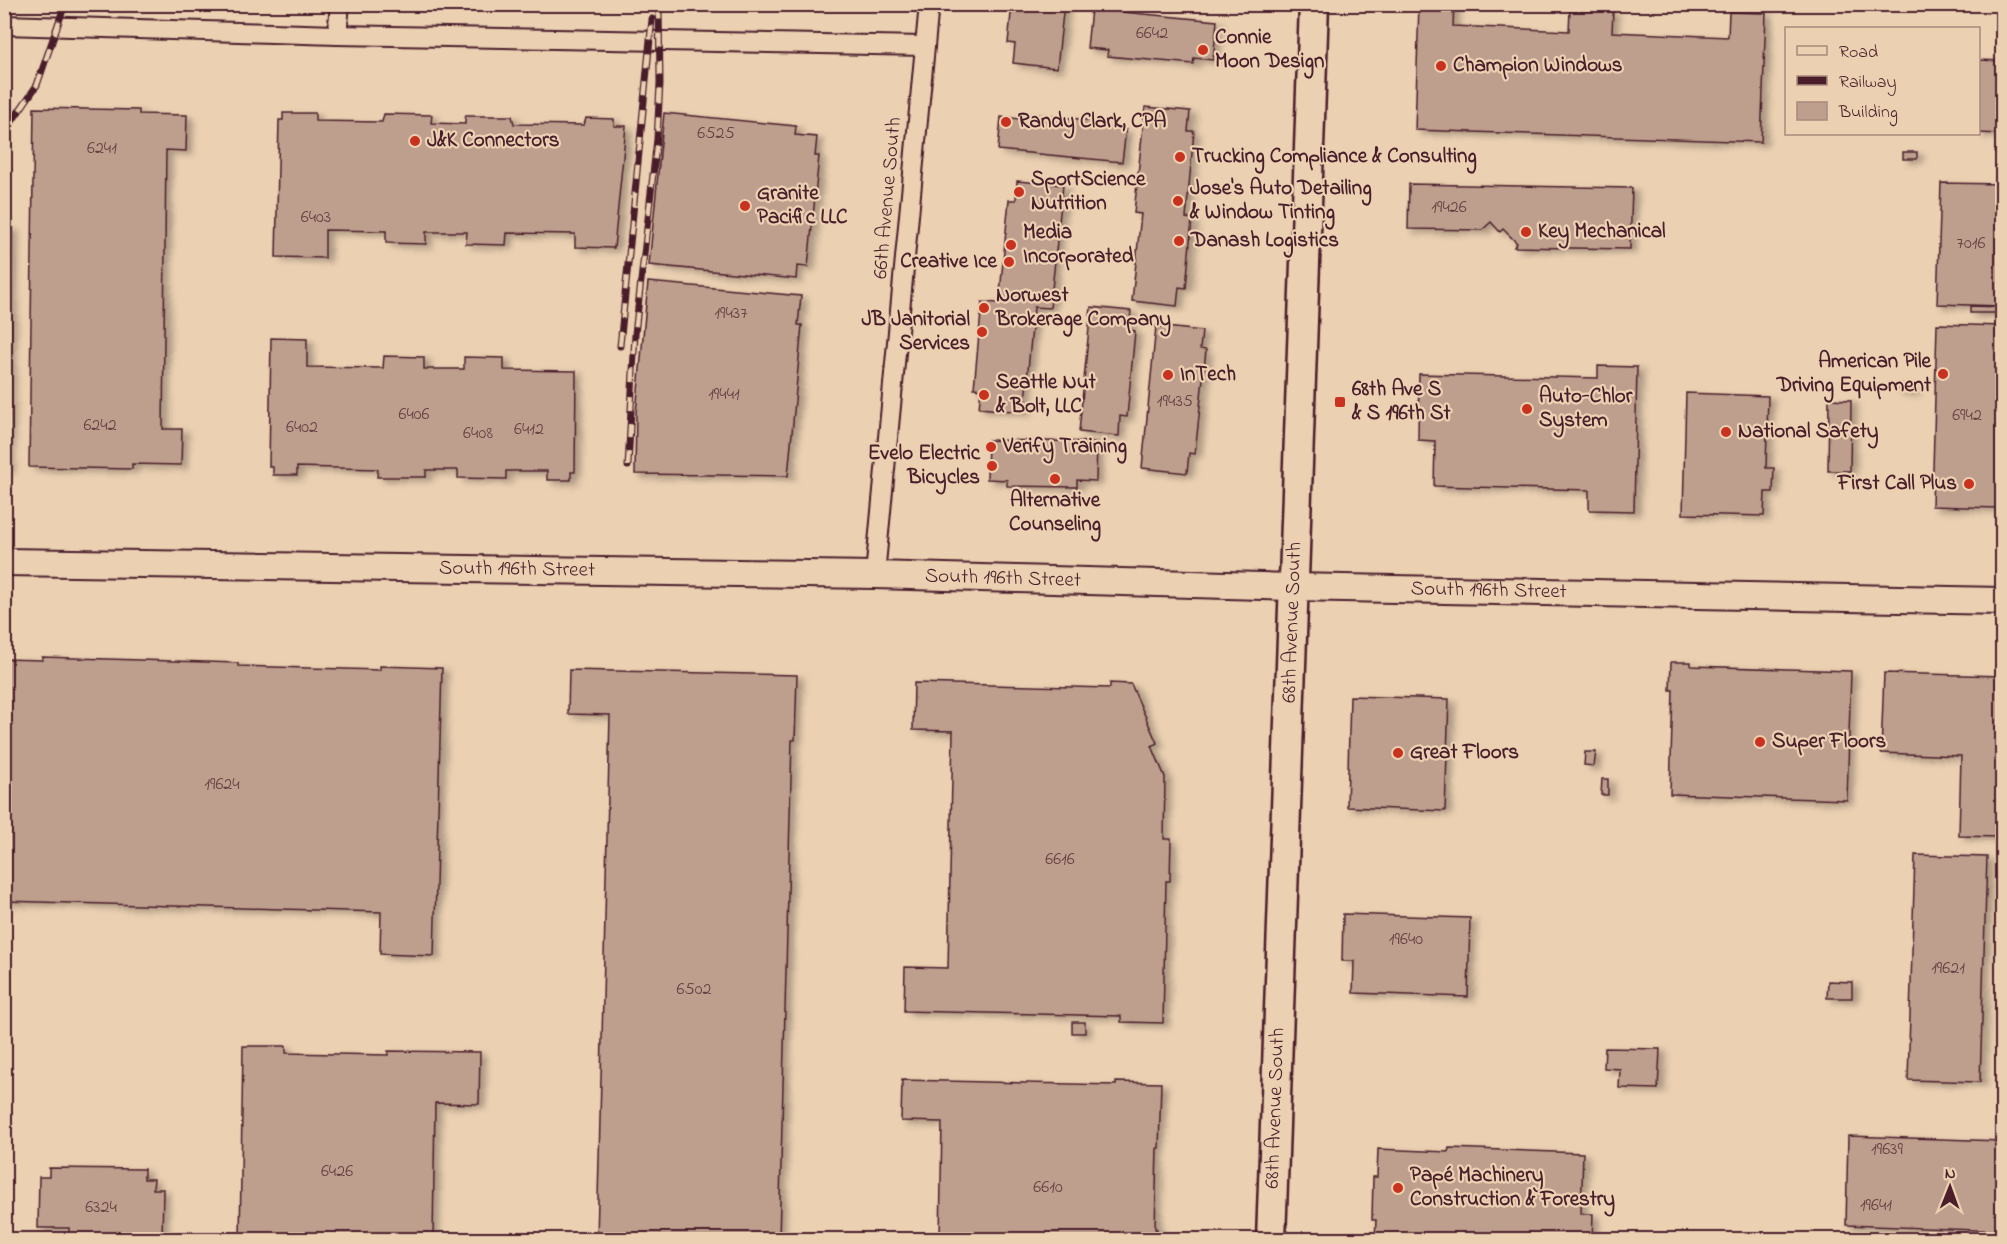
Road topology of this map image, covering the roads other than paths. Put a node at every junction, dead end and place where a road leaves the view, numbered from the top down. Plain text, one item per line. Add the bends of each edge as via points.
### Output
1 (340, 4) edge
2 (929, 4) edge
3 (1314, 4) edge
4 (4, 25) edge
5 (337, 34) junction
6 (925, 46) junction
7 (4, 562) edge
8 (875, 575) junction
9 (1293, 587) junction
10 (2002, 601) edge
11 (1271, 1239) edge

1 - 5 street
2 - 6 street, 66th Avenue South
3 - 9 main road, 68th Avenue South
4 - 5 street
5 - 6 street
6 - 8 street, 66th Avenue South
7 - 8 main road, South 196th Street
8 - 9 main road, South 196th Street
9 - 10 main road, South 196th Street
9 - 11 main road, 68th Avenue South

